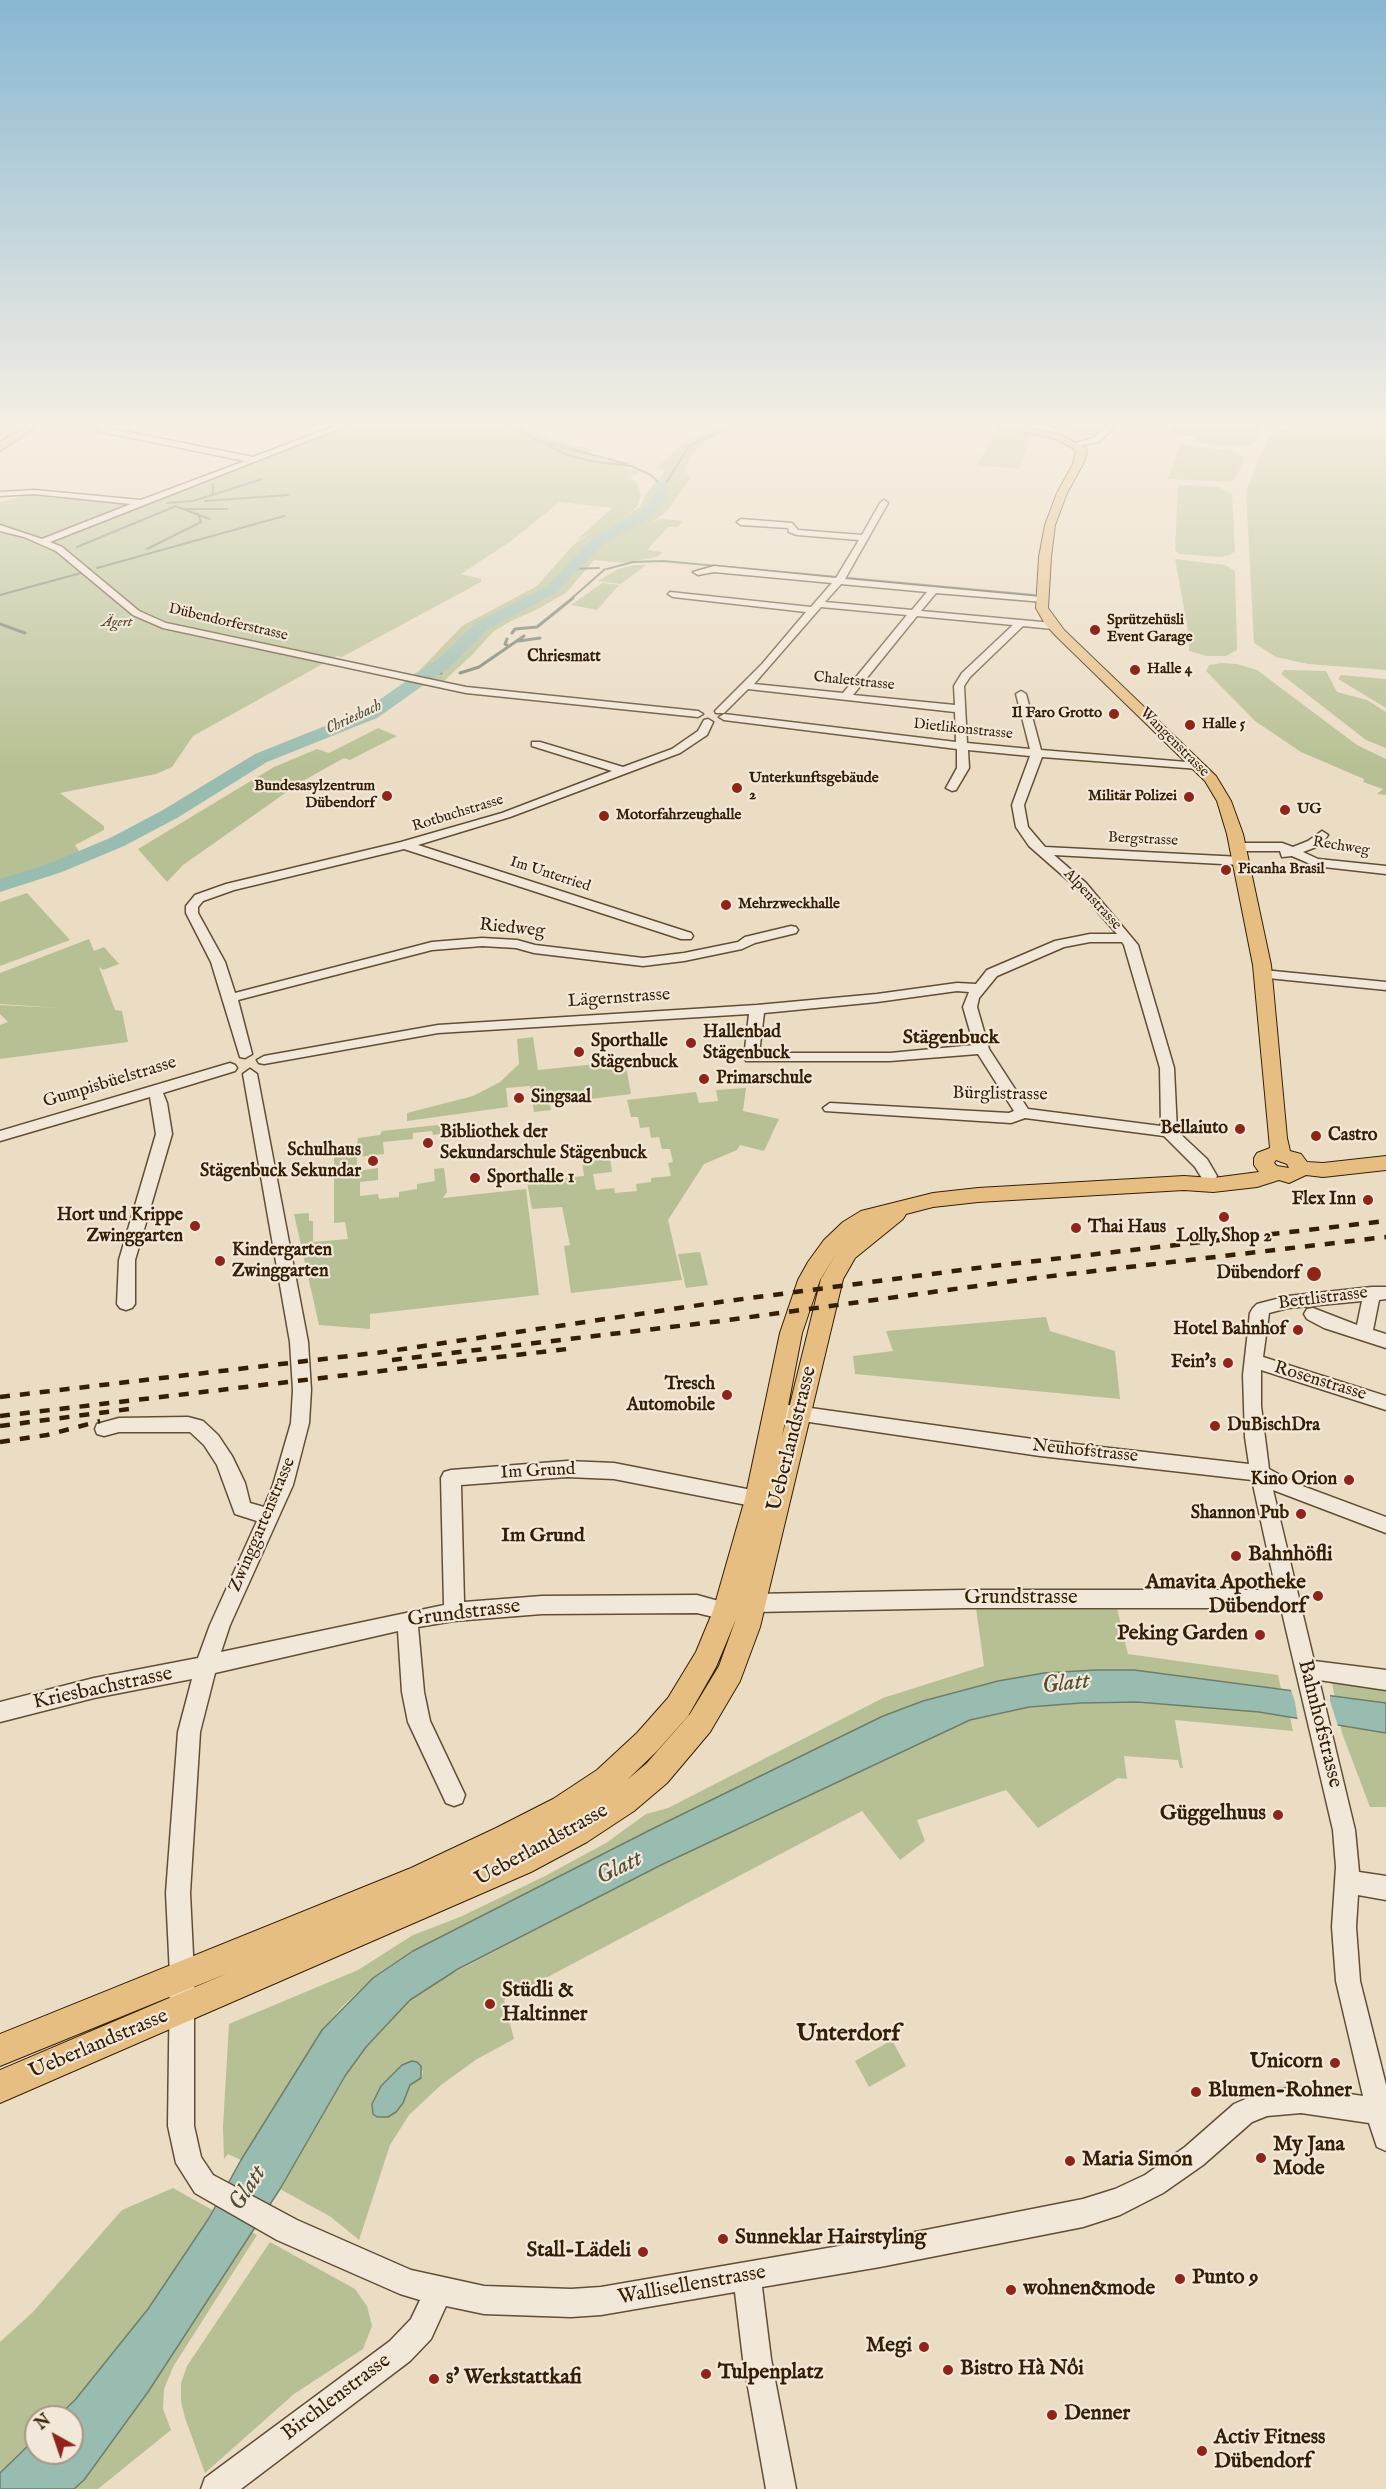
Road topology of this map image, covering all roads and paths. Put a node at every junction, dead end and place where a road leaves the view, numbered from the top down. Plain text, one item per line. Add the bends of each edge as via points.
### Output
1 (31, 537) edge
2 (54, 537) edge
3 (864, 537) edge
4 (1050, 537) edge
5 (44, 541) junction
6 (698, 572) dead end
7 (841, 577) junction
8 (933, 590) junction
9 (673, 594) dead end
10 (1041, 596) junction
11 (814, 607) junction
12 (914, 614) junction
13 (1019, 625) junction
14 (1053, 626) junction
15 (745, 686) junction
16 (1021, 694) dead end
17 (846, 697) junction
18 (959, 709) junction
19 (698, 714) junction
20 (722, 714) junction
21 (708, 722) junction
22 (536, 744) dead end
23 (961, 745) junction
24 (1036, 753) junction
25 (1199, 766) junction
26 (622, 771) junction
27 (952, 788) dead end
28 (1322, 835) dead end
29 (405, 845) junction
30 (1043, 851) junction
31 (1293, 851) junction
32 (1240, 854) junction
33 (1386, 870) edge
34 (791, 930) dead end
35 (686, 936) dead end
36 (1126, 938) junction
37 (1263, 974) junction
38 (1386, 986) edge
39 (977, 988) junction
40 (230, 998) junction
41 (757, 1009) junction
42 (982, 1049) junction
43 (245, 1054) junction
44 (264, 1060) junction
45 (231, 1068) junction
46 (250, 1074) junction
47 (154, 1090) junction
48 (830, 1108) dead end
49 (1023, 1113) junction
50 (1169, 1132) junction
51 (0, 1136) edge
52 (1281, 1153) junction
53 (1386, 1163) edge
54 (1299, 1168) junction
55 (1270, 1169) junction
56 (1209, 1176) junction
57 (1184, 1183) junction
58 (1379, 1293) edge
59 (126, 1304) dead end
60 (1261, 1310) joint
61 (1313, 1314) dead end
62 (1364, 1334) junction
63 (1386, 1341) edge
64 (1254, 1360) junction
65 (1386, 1403) edge
66 (787, 1412) junction
67 (104, 1430) dead end
68 (1260, 1473) junction
69 (757, 1499) junction
70 (270, 1516) junction
71 (1386, 1525) edge
72 (1288, 1599) junction
73 (749, 1605) junction
74 (454, 1612) junction
75 (407, 1620) junction
76 (207, 1666) junction
77 (1306, 1675) junction
78 (1386, 1680) edge
79 (0, 1712) edge
80 (454, 1795) dead end
81 (1348, 1882) junction
82 (1386, 1888) edge
83 (182, 1975) junction
84 (182, 2009) junction
85 (0, 2050) edge
86 (0, 2087) edge
87 (1383, 2111) edge
88 (1386, 2138) edge
89 (747, 2276) junction
90 (438, 2291) junction
91 (216, 2489) edge
92 (781, 2489) edge

1 - 5 street, Dübendorferstrasse
2 - 5 street
3 - 7 street
4 - 10 main road
5 - 19 street, Dübendorferstrasse via 73,559 136,613 163,625 480,692
6 - 7 street via 714,569
7 - 8 street
7 - 10 street
7 - 11 street
8 - 10 street
8 - 12 street
9 - 11 street
10 - 14 main road, Wangenstrasse
11 - 12 street
11 - 15 street
12 - 13 street
12 - 17 street
13 - 14 street
13 - 18 street via 961,681
14 - 25 main road, Wangenstrasse
15 - 17 street, Chaletstrasse
15 - 20 street
16 - 24 street
17 - 18 street, Chaletstrasse
18 - 23 street
19 - 20 street via 707,710
19 - 21 street via 698,718
20 - 21 street via 720,721
20 - 23 street, Dietlikonstrasse
21 - 26 street, Rotbuchstrasse via 704,733 683,747
22 - 26 street
23 - 24 street, Dietlikonstrasse
23 - 27 street via 963,768
24 - 25 street, Dietlikonstrasse
24 - 30 street, Alpenstrasse via 1018,805 1022,826
25 - 32 main road, Wangenstrasse via 1221,793
26 - 29 street, Rotbuchstrasse via 506,815
28 - 31 street via 1312,844
29 - 35 street, Im Unterried
29 - 40 street, Rotbuchstrasse via 199,898 192,906 192,914 218,962
30 - 32 street, Bergstrasse
30 - 36 street, Alpenstrasse via 1082,886
31 - 32 street, Rechweg
31 - 33 street, Rechweg via 1316,862
32 - 37 main road, Wangenstrasse
34 - 40 street, Riedweg via 742,945 660,961 619,960 517,944 432,946
36 - 39 street via 1090,938 1060,944 992,973
36 - 50 street, Alpenstrasse via 1135,955 1167,1068
37 - 38 street
37 - 52 main road, Wangenstrasse
39 - 41 street, Lägernstrasse
39 - 42 street via 970,1007
40 - 43 street
41 - 42 street via 751,1058 890,1057
41 - 44 street, Lägernstrasse via 438,1029
42 - 49 street
43 - 44 street via 259,1055
43 - 45 street via 234,1060
44 - 46 street via 261,1068
45 - 46 street via 237,1074
45 - 47 street, Gumpisbüelstrasse
46 - 70 street, Zwinggartenstrasse via 302,1365 300,1423
47 - 51 street, Gumpisbüelstrasse
47 - 59 street via 164,1134 127,1260
48 - 49 street, Bürglistrasse via 1011,1118
49 - 50 street, Bürglistrasse
50 - 56 street
52 - 54 main road via 1294,1159
52 - 55 main road, Ueberlandstrasse via 1267,1155
53 - 54 main road, Ueberlandstrasse via 1323,1170
54 - 55 main road, Ueberlandstrasse via 1294,1175
55 - 56 main road, Ueberlandstrasse
55 - 57 main road, Ueberlandstrasse via 1230,1184
56 - 57 main road, Ueberlandstrasse
57 - 66 main road, Ueberlandstrasse via 978,1195 933,1200 868,1216 831,1245 809,1280 791,1333
58 - 60 street, Bettlistrasse via 1288,1302
58 - 62 street
60 - 64 street, Bahnhofstrasse
61 - 62 street
62 - 63 street
64 - 65 street, Rosenstrasse
64 - 68 street, Bahnhofstrasse via 1252,1406
66 - 68 street, Neuhofstrasse via 1040,1448
66 - 69 main road, Ueberlandstrasse
66 - 73 main road, Ueberlandstrasse
67 - 70 street via 119,1425 196,1426 225,1461 242,1508
68 - 71 street, Neuhofstrasse via 1290,1490
68 - 72 street, Bahnhofstrasse
69 - 73 main road, Ueberlandstrasse
69 - 74 street, Im Grund via 614,1471 567,1469 451,1478
70 - 76 street, Zwinggartenstrasse via 220,1625
72 - 73 street, Grundstrasse via 975,1599
72 - 77 street, Bahnhofstrasse
73 - 74 street, Grundstrasse via 542,1605
73 - 83 main road, Ueberlandstrasse via 707,1658 678,1707 647,1742 607,1780 563,1809 420,1879
73 - 84 main road, Ueberlandstrasse via 730,1672 700,1723 657,1773 624,1801 521,1862
74 - 75 street, Grundstrasse
75 - 76 street, Grundstrasse
75 - 80 street via 419,1722
76 - 79 street, Kriesbachstrasse via 94,1688
76 - 83 street, Zwinggartenstrasse via 189,1732 185,1774 178,1893
77 - 78 street via 1318,1670
77 - 81 street, Bahnhofstrasse via 1341,1812
81 - 82 street
81 - 87 street, Bahnhofstrasse via 1344,1927 1348,1981
83 - 84 street, Wallisellenstrasse
83 - 85 main road, Ueberlandstrasse
84 - 86 main road, Ueberlandstrasse
84 - 90 street, Wallisellenstrasse via 183,2140 190,2165 200,2180 271,2222 385,2275
87 - 88 street, Bahnhofstrasse
87 - 89 street, Wallisellenstrasse via 1301,2100 1266,2103 1243,2113 1172,2173 1120,2201 1032,2224
89 - 90 street, Wallisellenstrasse via 571,2303 484,2300
89 - 92 street via 757,2360
90 - 91 street, Birchlenstrasse via 421,2329 400,2351

